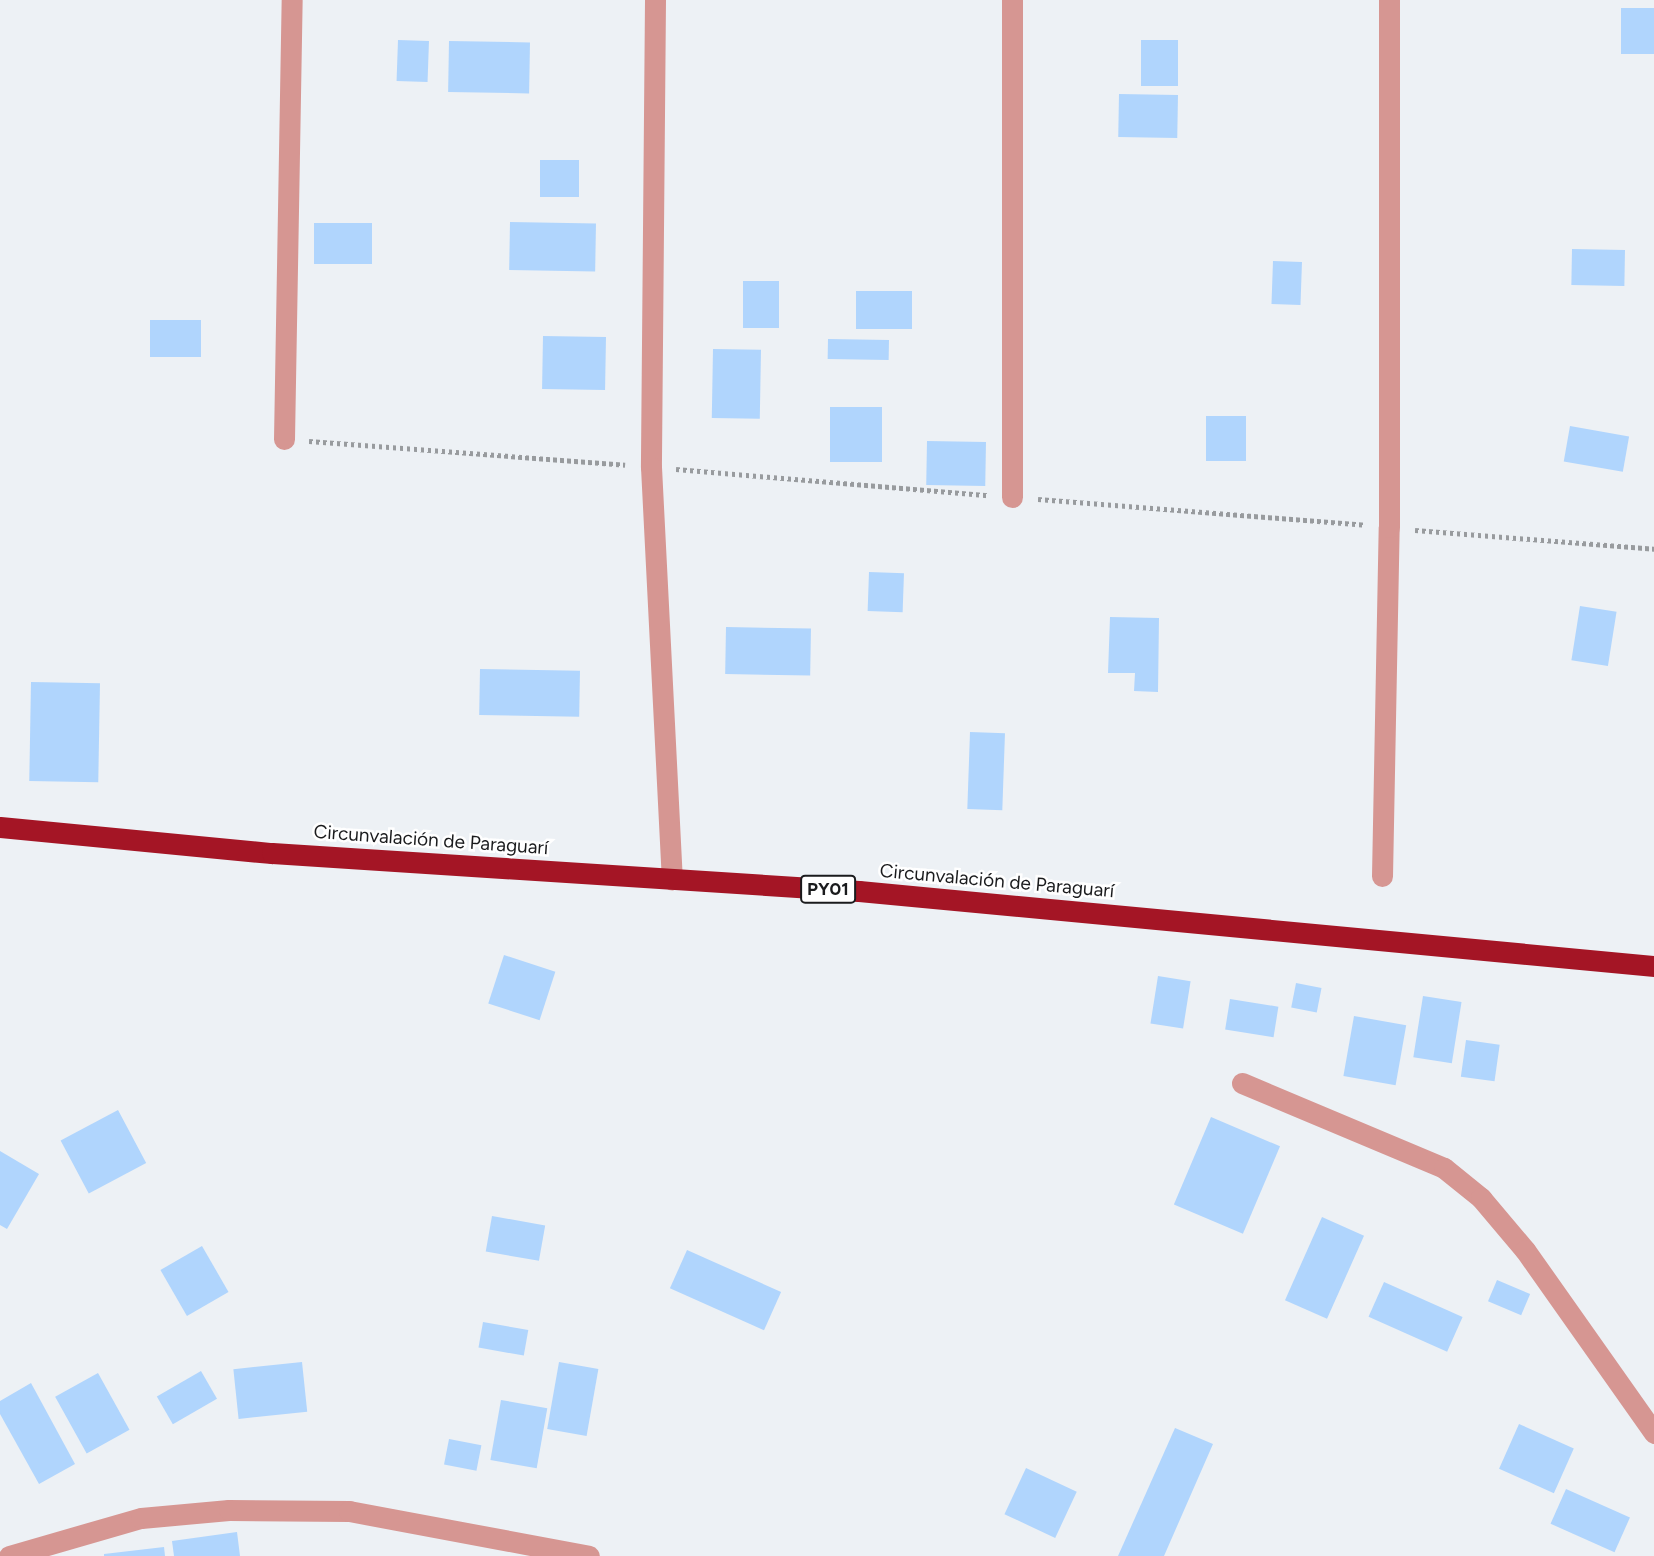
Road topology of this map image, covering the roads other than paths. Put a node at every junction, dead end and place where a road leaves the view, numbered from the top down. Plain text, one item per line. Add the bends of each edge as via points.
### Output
1 (292, 0) edge
2 (655, 0) edge
3 (1012, 0) edge
4 (1390, 0) edge
5 (284, 439) road end
6 (1012, 496) road end
7 (0, 827) edge
8 (1382, 876) dead end
9 (672, 879) junction
10 (1654, 966) edge
11 (1242, 1083) dead end
12 (1654, 1433) edge
13 (9, 1556) edge
14 (589, 1556) edge

1 - 5 street
2 - 9 street via 651,467
3 - 6 street
4 - 8 street via 1389,527
7 - 9 highway, Circunvalación de Paraguarí / PY01 via 272,853
9 - 10 highway, Circunvalación de Paraguarí / PY01 via 859,891
11 - 12 street via 1444,1168 1481,1198 1525,1250
13 - 14 street via 141,1518 229,1510 349,1511

